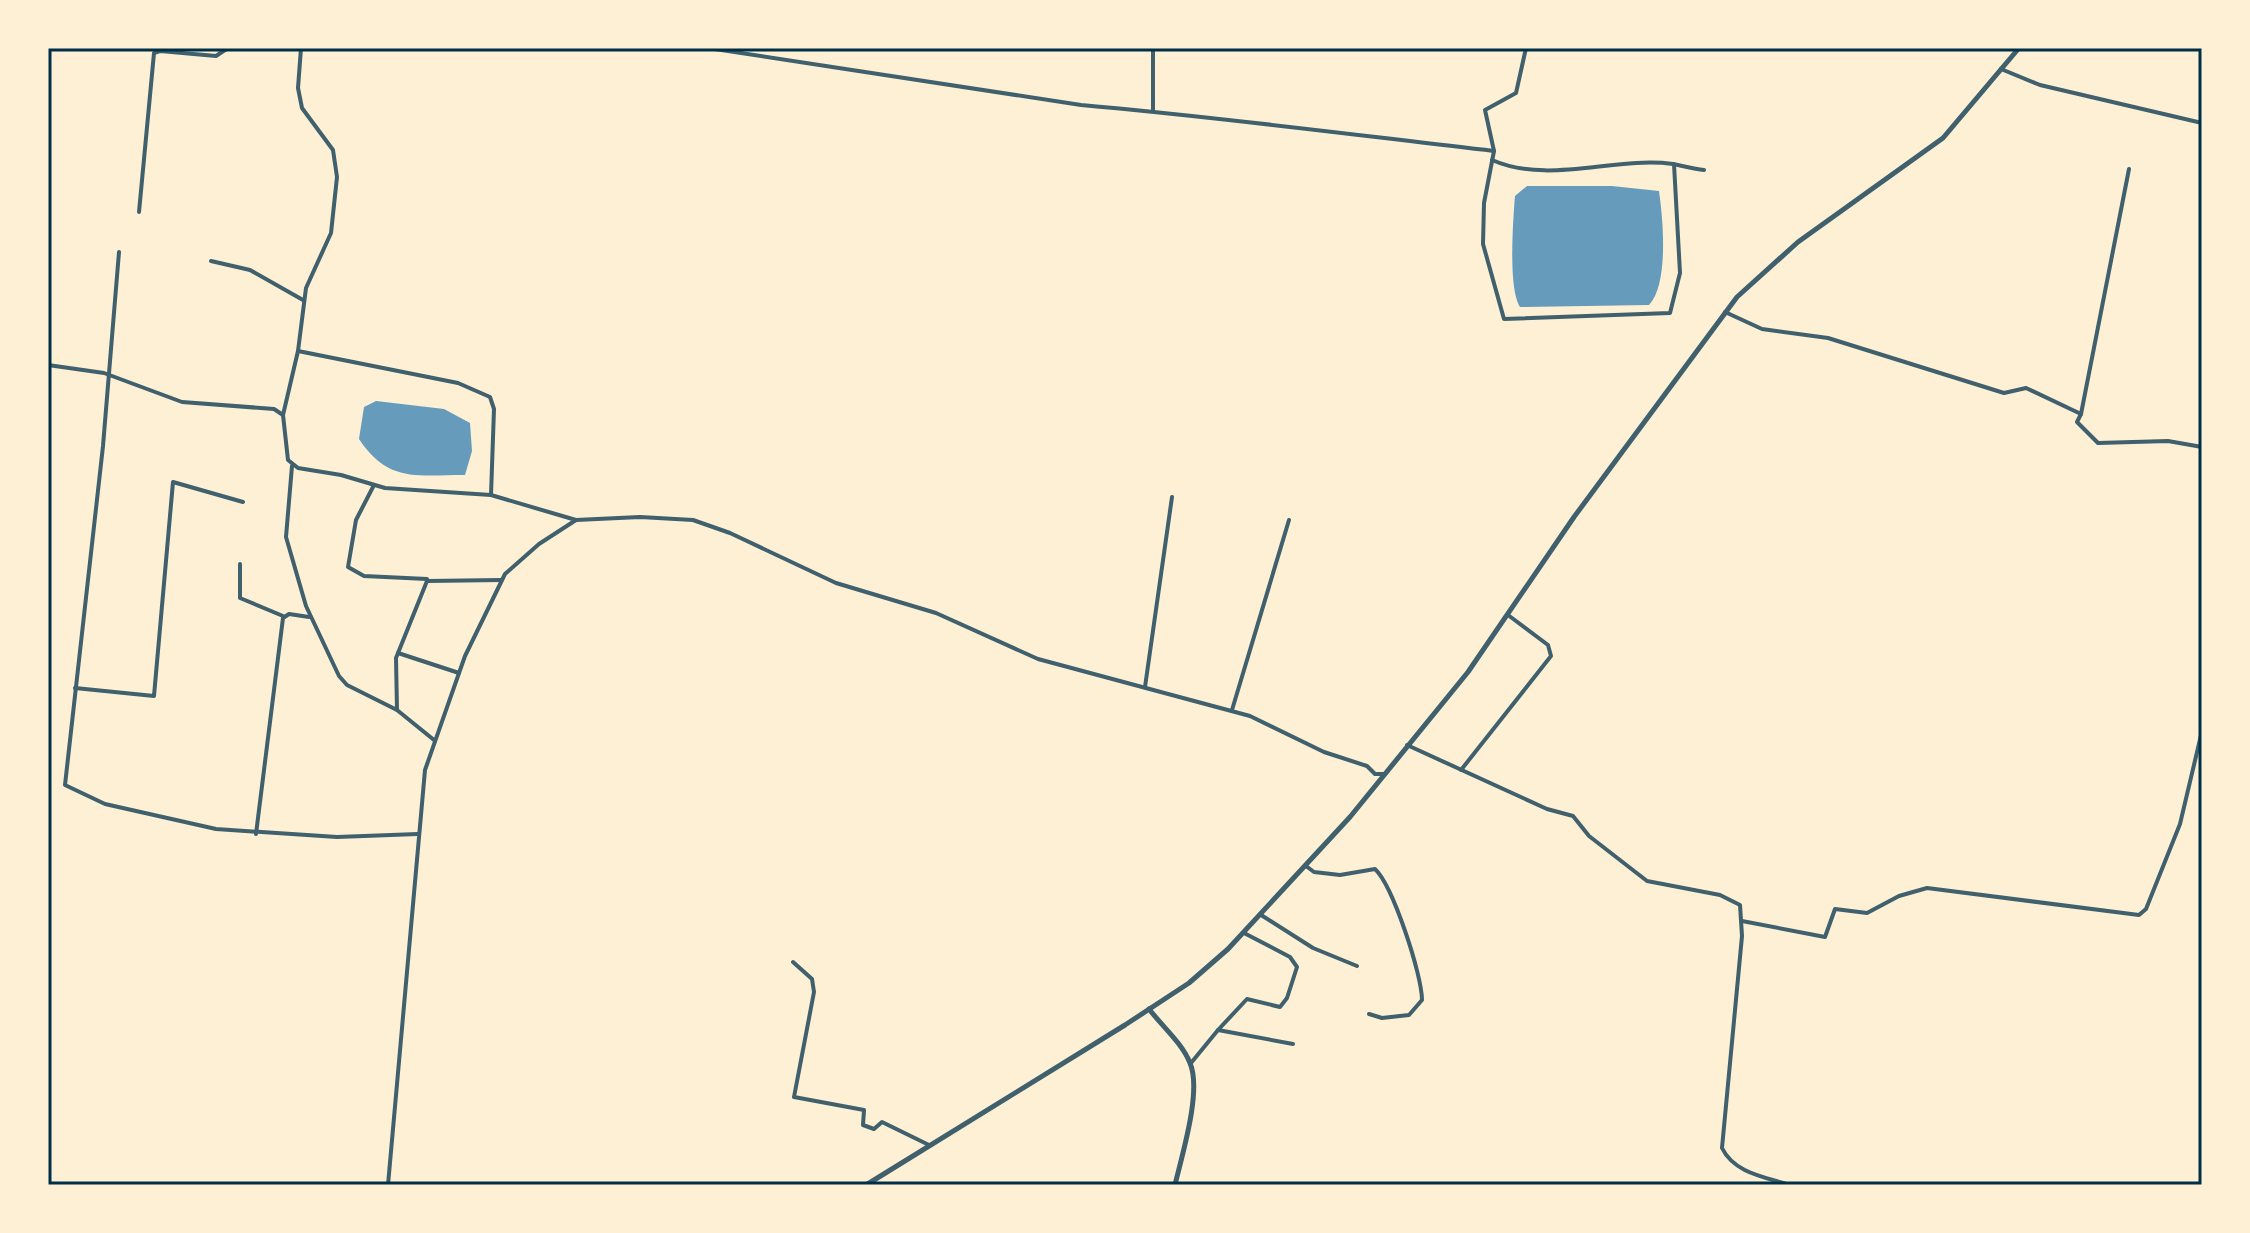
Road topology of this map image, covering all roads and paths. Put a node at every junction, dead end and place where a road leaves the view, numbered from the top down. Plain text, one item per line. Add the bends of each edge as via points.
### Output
1 (228, 48) edge
2 (301, 48) edge
3 (708, 48) edge
4 (1153, 48) edge
5 (1526, 48) edge
6 (2019, 48) edge
7 (2001, 69) junction
8 (1153, 110) junction
9 (2202, 123) edge
10 (1494, 151) junction
11 (1492, 160) junction
12 (1674, 164) junction
13 (2129, 169) dead end
14 (1704, 170) dead end
15 (139, 212) dead end
16 (119, 252) dead end
17 (211, 261) dead end
18 (304, 300) junction
19 (1725, 312) junction
20 (298, 351) junction
21 (48, 365) edge
22 (109, 375) junction
23 (2081, 414) junction
24 (283, 415) junction
25 (2202, 447) edge
26 (292, 466) junction
27 (374, 485) junction
28 (491, 495) junction
29 (1172, 497) dead end
30 (243, 502) dead end
31 (576, 520) junction
32 (1289, 520) dead end
33 (240, 564) dead end
34 (429, 580) junction
35 (502, 580) junction
36 (1508, 615) junction
37 (284, 616) junction
38 (311, 617) junction
39 (398, 653) junction
40 (459, 673) junction
41 (1145, 687) junction
42 (75, 688) junction
43 (397, 710) junction
44 (1232, 710) junction
45 (2202, 731) edge
46 (434, 740) junction
47 (1407, 745) junction
48 (1461, 770) junction
49 (1386, 774) junction
50 (256, 834) junction
51 (418, 834) junction
52 (1306, 866) junction
53 (1261, 915) junction
54 (1742, 921) junction
55 (1244, 933) junction
56 (793, 962) dead end
57 (1357, 966) dead end
58 (1149, 1009) junction
59 (1369, 1014) dead end
60 (1218, 1030) junction
61 (1293, 1044) dead end
62 (1191, 1063) junction
63 (929, 1145) junction
64 (388, 1185) edge
65 (866, 1185) edge
66 (1175, 1185) edge
67 (1790, 1185) edge

1 - 15 street via 216,56 154,53
2 - 18 street via 302,108 333,150 337,177 328,245
3 - 8 street via 1081,105
4 - 8 street
5 - 10 street via 1516,93 1485,110
6 - 7 street
7 - 9 street via 2040,85
7 - 19 street via 1943,138 1798,242
8 - 10 street
10 - 11 street
11 - 12 street via 1510,168 1540,170
11 - 12 street via 1483,244 1502,317 1509,320 1670,313 1680,273
12 - 14 street
13 - 23 street
16 - 22 street
17 - 18 street via 250,270
18 - 20 street
19 - 23 street via 1762,329 1828,338 2004,393 2026,388
19 - 36 street
20 - 24 street
20 - 28 street via 458,383 490,397
21 - 22 street
22 - 24 street via 176,401 256,405
22 - 42 street
23 - 25 street via 2077,422 2098,443 2168,441
24 - 26 street via 284,447
26 - 27 street
26 - 38 street via 286,537
27 - 28 street
27 - 34 street via 356,520 348,567 364,576
28 - 31 street
29 - 41 street
30 - 42 street via 173,482 154,696
31 - 35 street via 520,558
31 - 41 street via 693,520 836,583 936,613 1038,659
32 - 44 street
33 - 37 street via 240,598
34 - 35 street
34 - 39 street
35 - 40 street
36 - 47 street
36 - 48 street via 1548,645 1551,656
37 - 38 street
37 - 50 street
38 - 43 street via 347,685
39 - 40 street
39 - 43 street
40 - 46 street
41 - 44 street
42 - 50 street via 65,785 130,811
43 - 46 street
44 - 49 street via 1367,766 1375,774
45 - 54 street via 2180,824 2142,913 1927,888 1867,913 1835,909 1825,937
46 - 51 street
47 - 48 street
47 - 49 street
48 - 54 street via 1573,816 1589,836 1647,881 1732,898 1740,905
49 - 52 street
50 - 51 street
51 - 64 street
52 - 53 street
52 - 59 street via 1340,875 1375,869 1392,897 1420,970 1422,1000 1409,1015
53 - 55 street
53 - 57 street via 1313,948
54 - 67 street via 1722,1148 1727,1160 1742,1169
55 - 58 street via 1205,971
55 - 60 street via 1290,957 1297,967 1280,1007 1247,999
56 - 63 street via 812,979 814,992 794,1097 861,1109 866,1128 882,1122
58 - 62 street
58 - 63 street
60 - 61 street
60 - 62 street
62 - 66 street via 1193,1092
63 - 65 street

